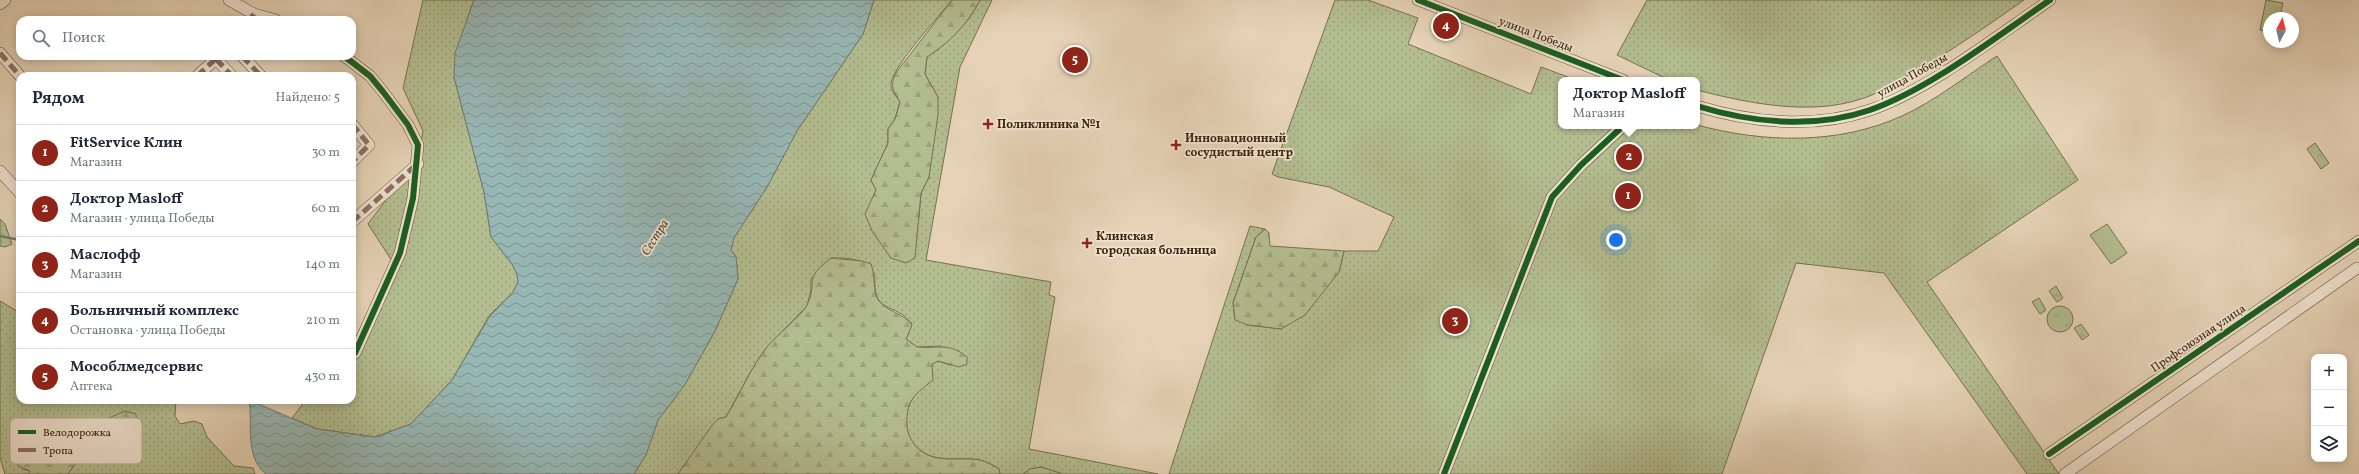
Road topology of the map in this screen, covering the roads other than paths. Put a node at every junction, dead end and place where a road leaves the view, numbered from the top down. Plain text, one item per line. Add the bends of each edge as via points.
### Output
1 (5, 0) edge
2 (229, 0) edge
3 (1418, 0) edge
4 (2050, 0) edge
5 (0, 4) edge
6 (250, 16) edge
7 (0, 53) edge
8 (215, 60) edge
9 (219, 60) edge
10 (246, 60) edge
11 (349, 60) edge
12 (17, 72) edge
13 (201, 72) edge
14 (229, 72) edge
15 (257, 72) edge
16 (1616, 77) edge
17 (1700, 107) edge
18 (356, 129) edge
19 (1620, 129) edge
20 (356, 158) edge
21 (418, 164) junction
22 (0, 171) edge
23 (16, 188) edge
24 (356, 218) edge
25 (2359, 241) edge
26 (2358, 268) dead end
27 (356, 352) edge
28 (2050, 454) dead end
29 (1444, 474) edge
30 (2065, 474) edge

1 - 5 street
2 - 6 street
3 - 16 street, улица Победы
4 - 17 street, улица Победы via 1942,73 1869,111 1850,116 1795,122 1739,116
7 - 12 street
8 - 13 street
9 - 14 street
10 - 15 street
11 - 21 street via 370,76 408,125 418,145
18 - 20 street via 369,145
19 - 29 street via 1581,165 1552,198
21 - 24 street
21 - 27 street via 400,253
22 - 23 street
25 - 28 street, Профсоюзная улица
26 - 30 street

